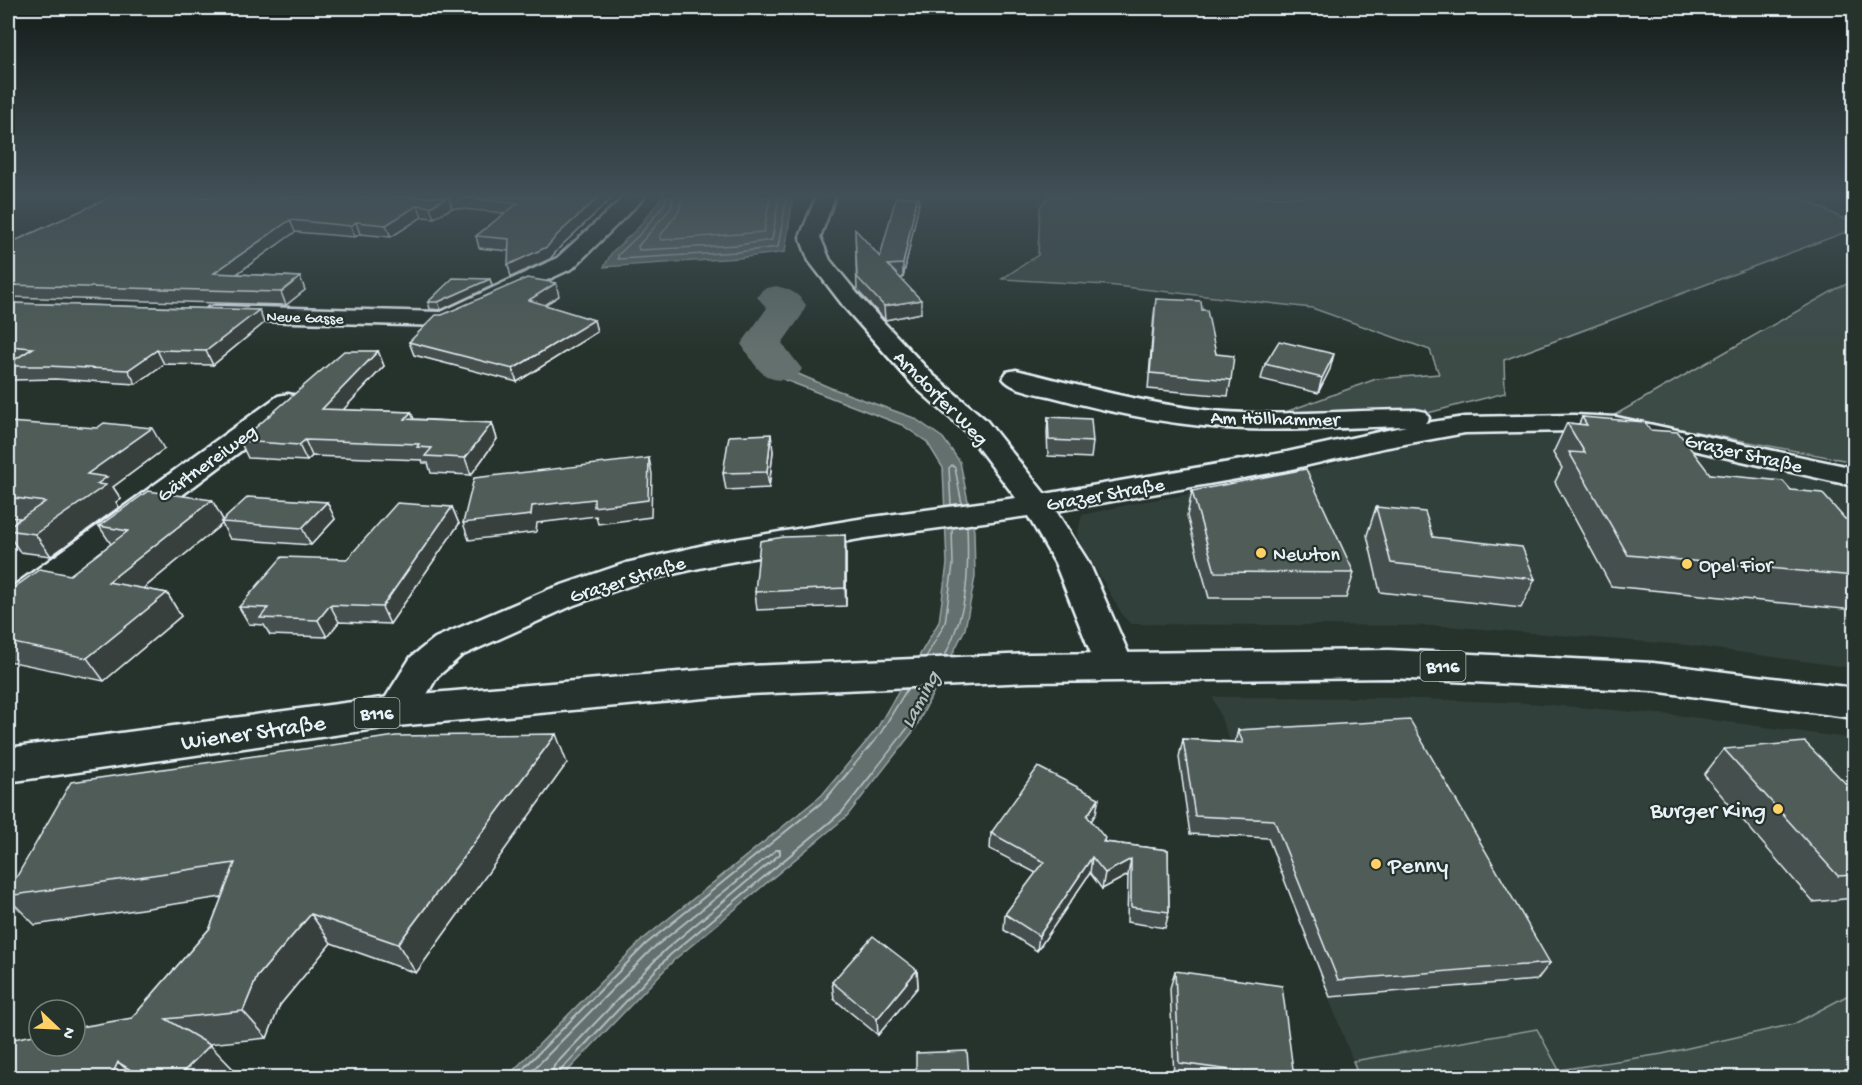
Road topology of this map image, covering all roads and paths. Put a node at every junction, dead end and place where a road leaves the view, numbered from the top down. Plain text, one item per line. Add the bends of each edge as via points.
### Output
1 (580, 248) edge
2 (814, 248) edge
3 (196, 312) edge
4 (1016, 378) dead end
5 (288, 402) edge
6 (1465, 425) junction
7 (1854, 477) edge
8 (1037, 505) junction
9 (8, 607) edge
10 (1115, 666) junction
11 (1854, 703) edge
12 (397, 711) junction
13 (8, 765) edge

1 - 3 street, Neue Gasse via 565,263 445,319
2 - 8 street, Arndorfer Weg via 820,261 853,303 924,381 976,426
4 - 6 street, Am Höllhammer via 1114,405 1203,417 1245,421 1419,418
5 - 9 street, Gärtnereiweg
6 - 7 street, Grazer Straße via 1616,425
6 - 8 street, Grazer Straße
8 - 10 street, Arndorfer Weg via 1072,563
8 - 12 street, Grazer Straße via 712,554 638,571 562,597 448,647 424,667
10 - 11 street, B116 via 1389,664 1653,677
10 - 12 street, Wiener Straße / B116 via 749,680
12 - 13 street, Wiener Straße / B116

